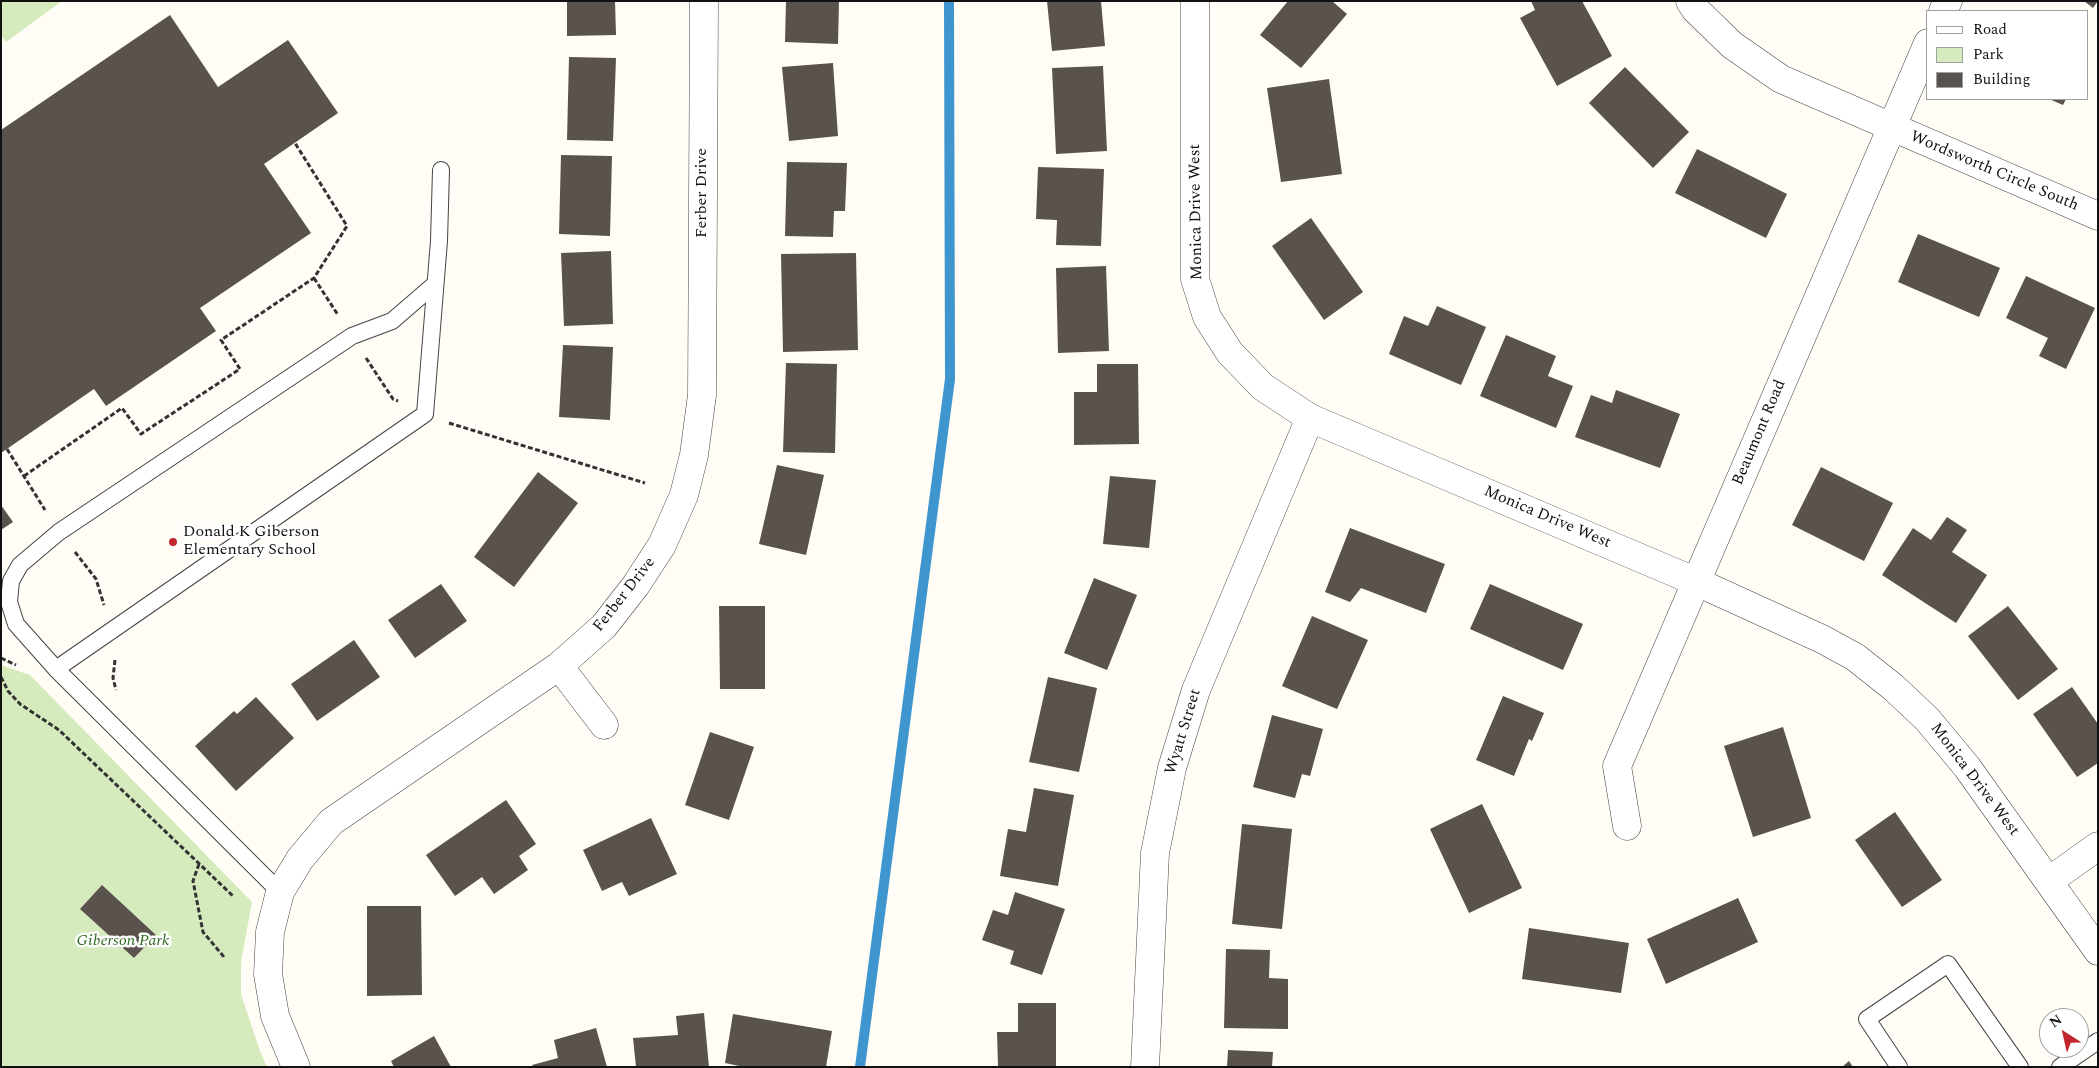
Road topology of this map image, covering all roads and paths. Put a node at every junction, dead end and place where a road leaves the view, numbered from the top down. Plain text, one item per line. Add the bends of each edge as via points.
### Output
1 (704, 1) edge
2 (1195, 1) edge
3 (1690, 1) edge
4 (1926, 47) edge
5 (1890, 128) junction
6 (295, 143) dead end
7 (441, 170) dead end
8 (2098, 216) edge
9 (314, 278) junction
10 (435, 284) junction
11 (352, 336) junction
12 (425, 414) junction
13 (1310, 418) junction
14 (24, 476) dead end
15 (645, 483) dead end
16 (1697, 582) junction
17 (1, 658) edge
18 (559, 666) junction
19 (23, 668) dead end
20 (56, 669) junction
21 (1, 677) edge
22 (604, 725) dead end
23 (1626, 826) dead end
24 (2098, 846) edge
25 (199, 864) junction
26 (2048, 881) junction
27 (280, 892) junction
28 (233, 896) dead end
29 (2098, 951) edge
30 (224, 957) dead end
31 (2098, 1041) edge
32 (296, 1067) edge
33 (1145, 1067) edge
34 (1899, 1067) edge
35 (2020, 1067) edge
36 (2060, 1067) edge

1 - 18 street, Ferber Drive via 702,395 694,455 684,495 662,545 604,626
2 - 13 street, Monica Drive West via 1195,279 1207,317 1230,353 1263,387
3 - 5 street, Wordsworth Circle South via 1732,45 1781,79
4 - 5 street, Beaumont Road
5 - 8 street, Wordsworth Circle South
5 - 16 street, Beaumont Road
6 - 9 path via 347,226
7 - 10 lane
9 - 11 path
9 - 14 path via 221,340 240,369 141,434 122,408
10 - 11 lane via 392,321
10 - 12 lane
11 - 12 path via 393,398
11 - 20 lane via 59,532 20,565 10,581 9,602 16,624
12 - 15 path
12 - 20 lane
13 - 16 street, Monica Drive West
13 - 33 street, Wyatt Street via 1196,690 1172,768 1155,853
16 - 23 street, Beaumont Road via 1617,766
16 - 26 street, Monica Drive West via 1855,657 1893,687 1927,719 1967,767
17 - 19 path
18 - 22 street
18 - 27 street, Ferber Drive via 331,822 300,859
20 - 27 lane
21 - 25 path via 20,704 59,730
24 - 26 street
25 - 28 path
25 - 30 path via 193,881 203,932
26 - 29 street, Monica Drive West
27 - 32 street, Ferber Drive via 270,932 268,974 274,1016
31 - 36 lane
34 - 35 lane via 1867,1019 1948,964

